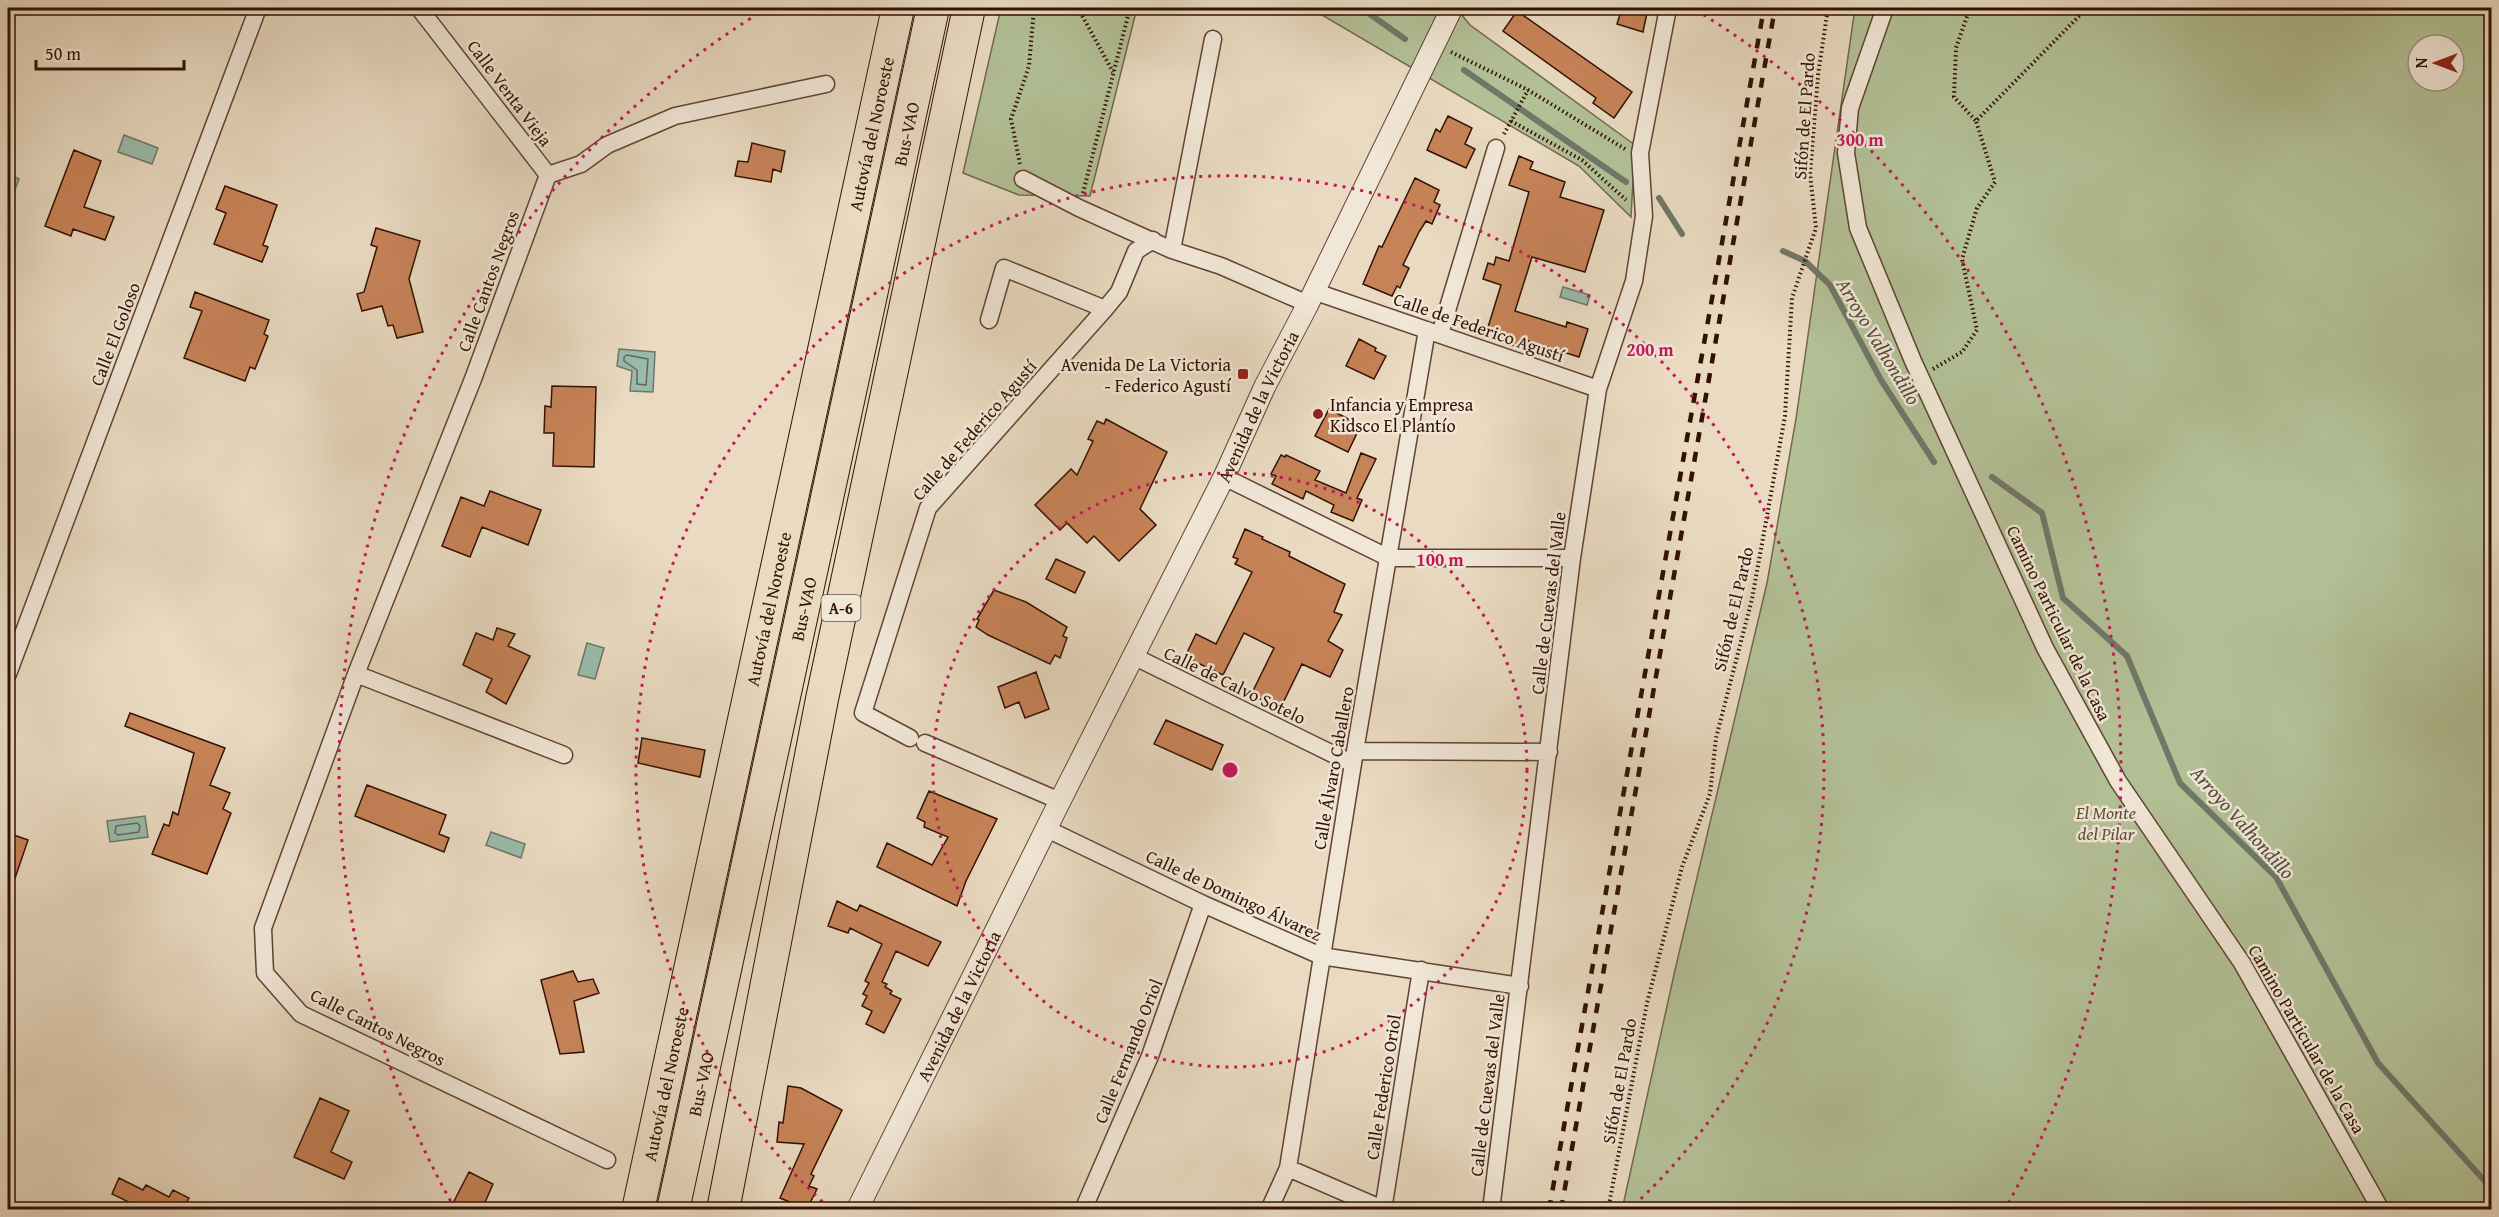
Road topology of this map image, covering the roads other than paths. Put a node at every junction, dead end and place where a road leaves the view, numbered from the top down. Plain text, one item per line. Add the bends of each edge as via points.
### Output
1 (258, 8) edge
2 (419, 8) edge
3 (898, 8) edge
4 (933, 8) edge
5 (969, 8) edge
6 (1452, 8) edge
7 (1668, 8) edge
8 (1884, 8) edge
9 (1213, 39) dead end
10 (826, 84) dead end
11 (1496, 148) dead end
12 (548, 175) junction
13 (1023, 179) road end
14 (1153, 240) junction
15 (1172, 250) junction
16 (1311, 298) junction
17 (1105, 309) junction
18 (989, 320) dead end
19 (1434, 332) junction
20 (1598, 388) junction
21 (1224, 477) junction
22 (1389, 558) junction
23 (1572, 558) junction
24 (1133, 656) junction
25 (8, 674) edge
26 (356, 674) junction
27 (786, 691) junction
28 (1549, 752) junction
29 (564, 755) dead end
30 (1354, 757) junction
31 (1059, 801) junction
32 (1047, 829) junction
33 (1203, 904) junction
34 (1321, 956) junction
35 (1421, 970) junction
36 (1520, 986) junction
37 (607, 1160) dead end
38 (1288, 1168) junction
39 (639, 1209) edge
40 (673, 1209) edge
41 (695, 1209) edge
42 (723, 1209) edge
43 (857, 1209) edge
44 (1083, 1209) edge
45 (1269, 1209) edge
46 (1384, 1209) edge
47 (1491, 1209) edge
48 (2381, 1209) edge

1 - 25 street, Calle El Goloso
2 - 12 street, Calle Venta Vieja
3 - 39 highway, Autovía del Noroeste
4 - 27 highway, Bus-VAO
5 - 42 highway, A-6 via 822,699
6 - 16 street, Avenida de la Victoria
7 - 20 street, Calle de Cuevas del Valle via 1640,153 1644,216 1634,281
8 - 48 street, Camino Particular de la Casa via 1850,108 1846,153 1858,228 1913,361 2045,648 2118,781 2242,963
9 - 15 street
10 - 12 street via 675,116 607,145 581,164
11 - 19 street, Calle Álvaro Caballero
12 - 26 street, Calle Cantos Negros via 473,379
13 - 14 street, Calle de Federico Agustí
14 - 15 street, Calle de Federico Agustí
14 - 17 street, Calle de Federico Agustí via 1136,251 1119,292
15 - 16 street, Calle de Federico Agustí
16 - 19 street, Calle de Federico Agustí
16 - 21 street, Avenida de la Victoria
17 - 18 street via 1004,268
17 - 31 street, Calle de Federico Agustí via 928,508 863,713 917,741
19 - 20 street, Calle de Federico Agustí
19 - 22 street, Calle Álvaro Caballero
20 - 23 street, Calle de Cuevas del Valle
21 - 22 street
21 - 24 street, Avenida de la Victoria
22 - 23 street
22 - 30 street, Calle Álvaro Caballero
23 - 28 street, Calle de Cuevas del Valle
24 - 30 street, Calle de Calvo Sotelo
24 - 31 street, Avenida de la Victoria
26 - 29 street
26 - 37 street, Calle Cantos Negros via 263,928 265,973 301,1014
27 - 40 highway, Bus-VAO
27 - 41 highway via 758,892
28 - 30 street, Calle de Calvo Sotelo
28 - 36 street, Calle de Cuevas del Valle
30 - 34 street, Calle Álvaro Caballero
31 - 32 street, Avenida de la Victoria
32 - 33 street, Calle de Domingo Álvarez
32 - 43 street, Avenida de la Victoria
33 - 34 street, Calle de Domingo Álvarez
33 - 44 street, Calle Fernando Oriol via 1150,1056
34 - 35 street, Calle de Domingo Álvarez
34 - 38 street, Calle Álvaro Caballero
35 - 36 street, Calle de Domingo Álvarez
35 - 46 street, Calle Federico Oriol
36 - 47 street, Calle de Cuevas del Valle
38 - 45 street, Calle Álvaro Caballero
38 - 46 street

